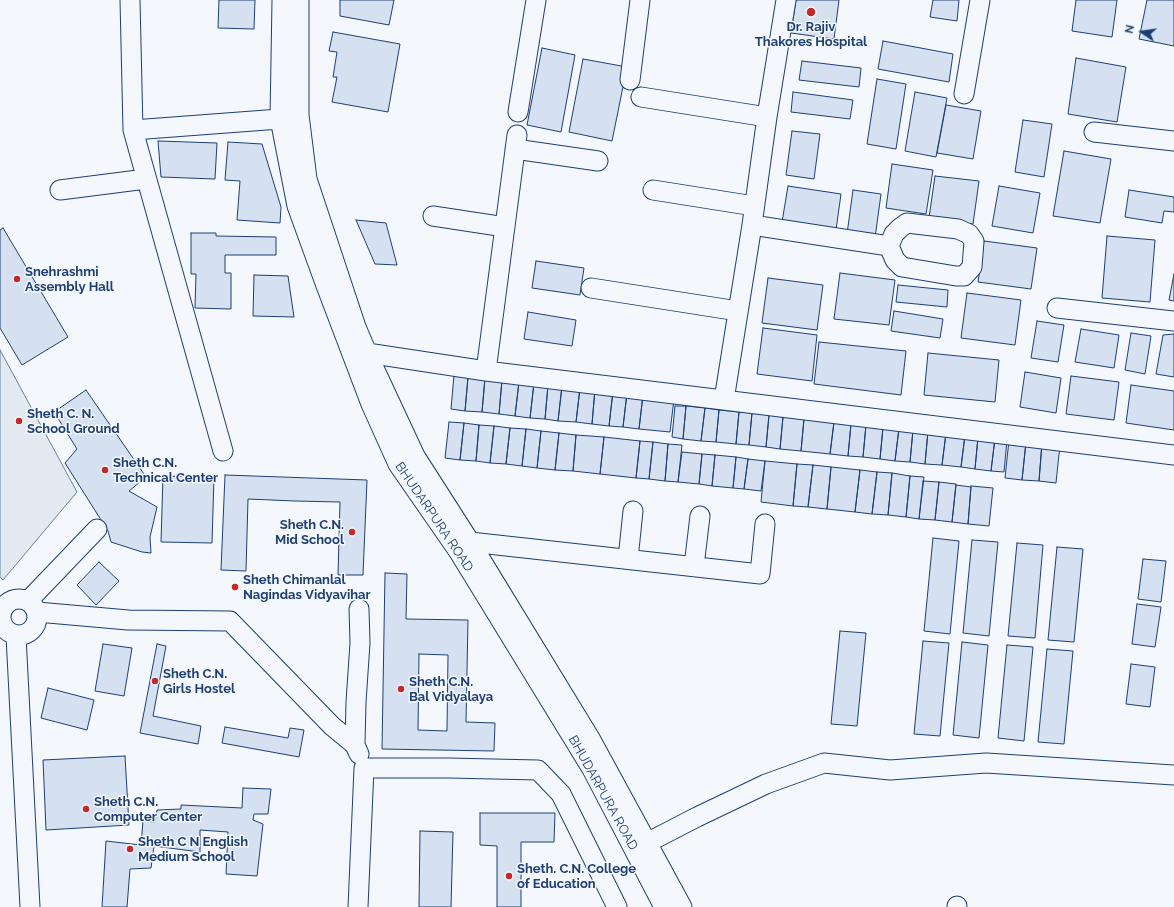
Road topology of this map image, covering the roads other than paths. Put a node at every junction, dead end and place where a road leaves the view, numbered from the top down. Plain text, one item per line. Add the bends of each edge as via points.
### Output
1 (130, 0) edge
2 (282, 0) edge
3 (299, 0) edge
4 (536, 0) edge
5 (640, 0) edge
6 (786, 0) edge
7 (980, 0) edge
8 (630, 80) dead end
9 (964, 94) dead end
10 (641, 97) dead end
11 (518, 112) dead end
12 (299, 117) junction
13 (767, 117) junction
14 (280, 118) junction
15 (133, 130) junction
16 (1094, 132) dead end
17 (1174, 142) edge
18 (598, 161) dead end
19 (146, 179) junction
20 (60, 190) dead end
21 (653, 190) dead end
22 (754, 206) junction
23 (433, 216) dead end
24 (752, 225) junction
25 (505, 227) junction
26 (889, 246) dead end
27 (591, 288) dead end
28 (1057, 308) dead end
29 (738, 311) junction
30 (1174, 321) edge
31 (359, 354) junction
32 (486, 370) junction
33 (724, 400) junction
34 (223, 451) dead end
35 (1174, 455) edge
36 (633, 511) dead end
37 (700, 516) dead end
38 (765, 524) dead end
39 (97, 529) dead end
40 (463, 544) junction
41 (628, 559) junction
42 (694, 566) junction
43 (2, 602) edge
44 (32, 606) junction
45 (360, 609) dead end
46 (16, 636) junction
47 (355, 745) junction
48 (364, 768) junction
49 (1174, 775) edge
50 (640, 846) junction
51 (30, 907) edge
52 (358, 907) edge
53 (617, 907) edge
54 (664, 907) edge
55 (682, 907) edge

1 - 15 street
2 - 14 street, BHUDARPURA ROAD
3 - 12 street, BHUDARPURA ROAD
4 - 11 street
5 - 8 street
6 - 13 street
7 - 9 street
10 - 13 street
12 - 14 street
12 - 31 street, BHUDARPURA ROAD via 307,180 356,327
13 - 22 street
14 - 15 street
14 - 31 street, BHUDARPURA ROAD via 297,206
15 - 19 street
16 - 17 street
18 - 25 street via 516,142
19 - 20 street
19 - 34 street
21 - 22 street
22 - 24 street
23 - 25 street
24 - 26 street
24 - 29 street
25 - 32 street
27 - 29 street
28 - 30 street
29 - 33 street
31 - 32 street
31 - 40 street, BHUDARPURA ROAD
32 - 33 street
33 - 35 street
36 - 41 street
37 - 42 street
38 - 42 street via 760,574
39 - 44 street
40 - 41 street
40 - 50 street, BHUDARPURA ROAD via 546,681 591,740
41 - 42 street
43 - 44 street via 21,599
43 - 46 street via 1,622 9,633
44 - 46 street via 37,619 35,626 30,632
44 - 47 street via 128,620 230,621 332,726
45 - 47 street
46 - 51 street
47 - 48 street
48 - 52 street
48 - 53 street via 538,770 561,794
49 - 50 street via 986,763 890,770 824,764 766,784
50 - 54 street, BHUDARPURA ROAD
50 - 55 street, BHUDARPURA ROAD

